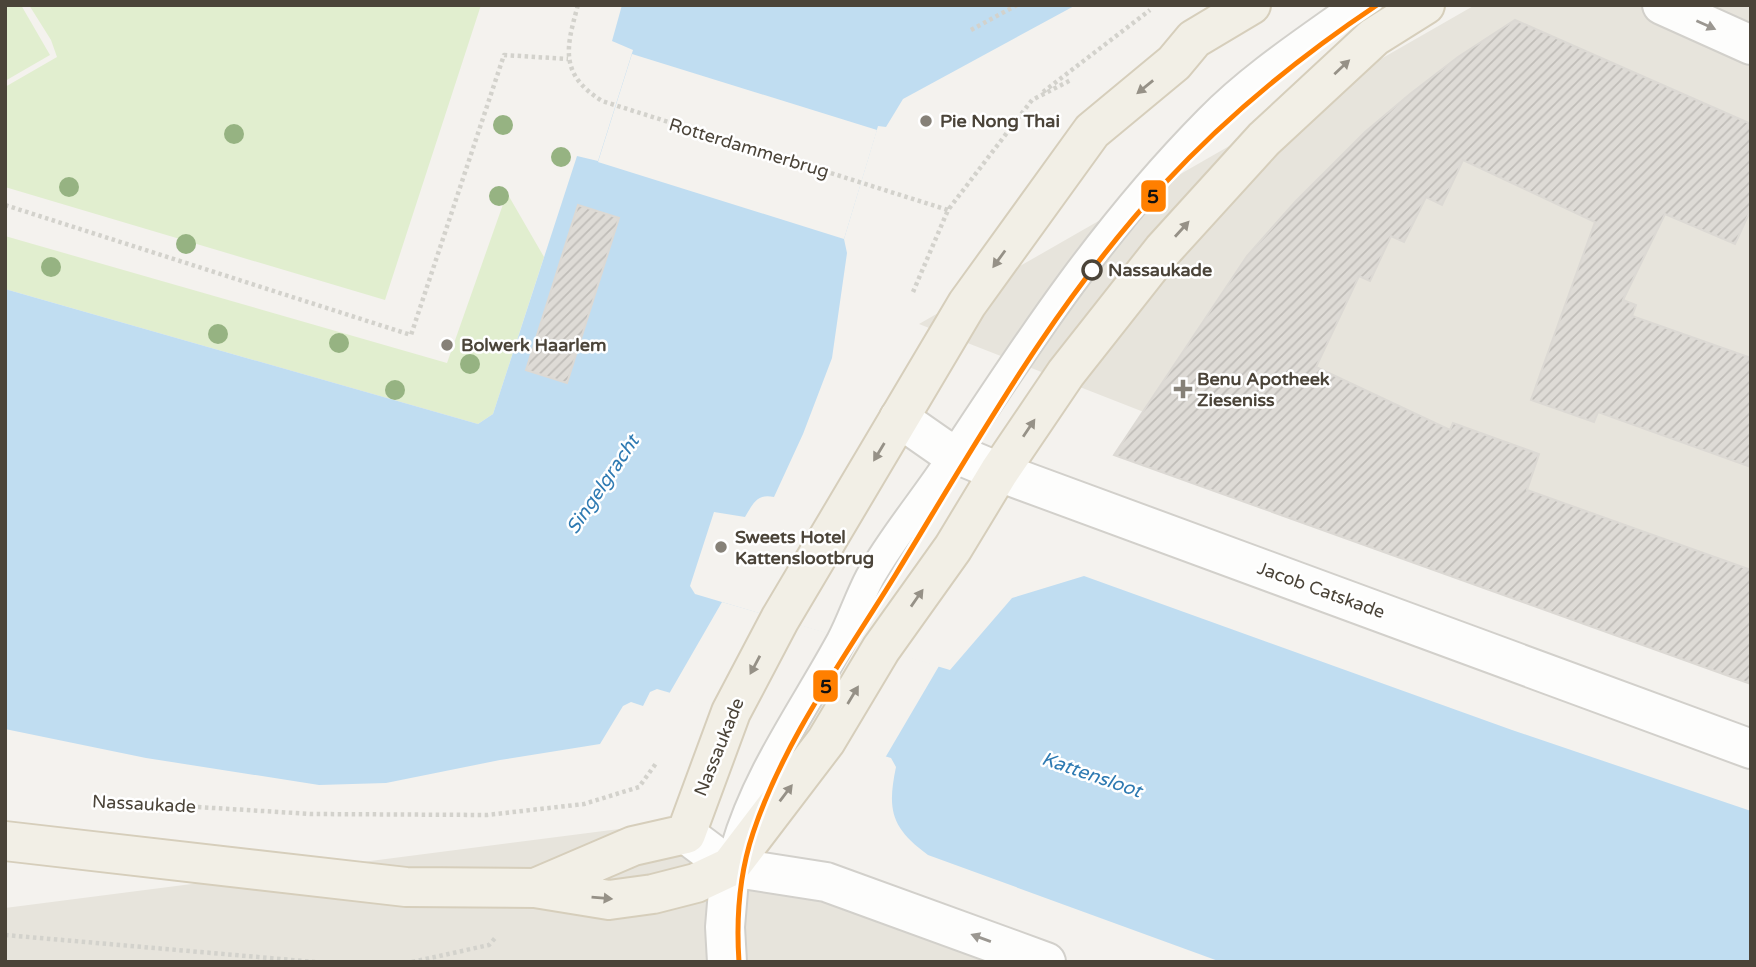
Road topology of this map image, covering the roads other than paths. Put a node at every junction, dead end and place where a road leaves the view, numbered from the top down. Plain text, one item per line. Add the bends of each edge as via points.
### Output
1 (1251, 5) edge
2 (1356, 5) edge
3 (1425, 5) edge
4 (1662, 5) edge
5 (1751, 44) edge
6 (900, 418) junction
7 (954, 453) junction
8 (999, 472) junction
9 (808, 735) junction
10 (1751, 749) edge
11 (686, 834) junction
12 (5, 841) edge
13 (730, 867) junction
14 (535, 888) junction
15 (727, 962) edge
16 (1046, 962) edge

1 -> 6 main road, Nassaukade via 1194,39 1174,63 1092,131 967,304
2 - 7 lane via 1210,118 1152,182 1094,248
8 -> 3 main road via 1066,373 1163,250 1255,149 1374,37
4 -> 5 street
6 - 7 street, Jacob Catskade
6 -> 11 main road, Nassaukade via 780,619 731,712
7 - 8 street, Jacob Catskade
7 - 9 lane via 868,580
9 -> 8 main road via 881,649 953,548
8 - 10 street, Jacob Catskade
9 - 13 main road
11 - 13 street
11 - 14 main road via 633,846
12 - 14 main road via 406,887
14 -> 13 main road via 609,900 696,883
13 - 15 street
16 -> 13 street via 826,882

